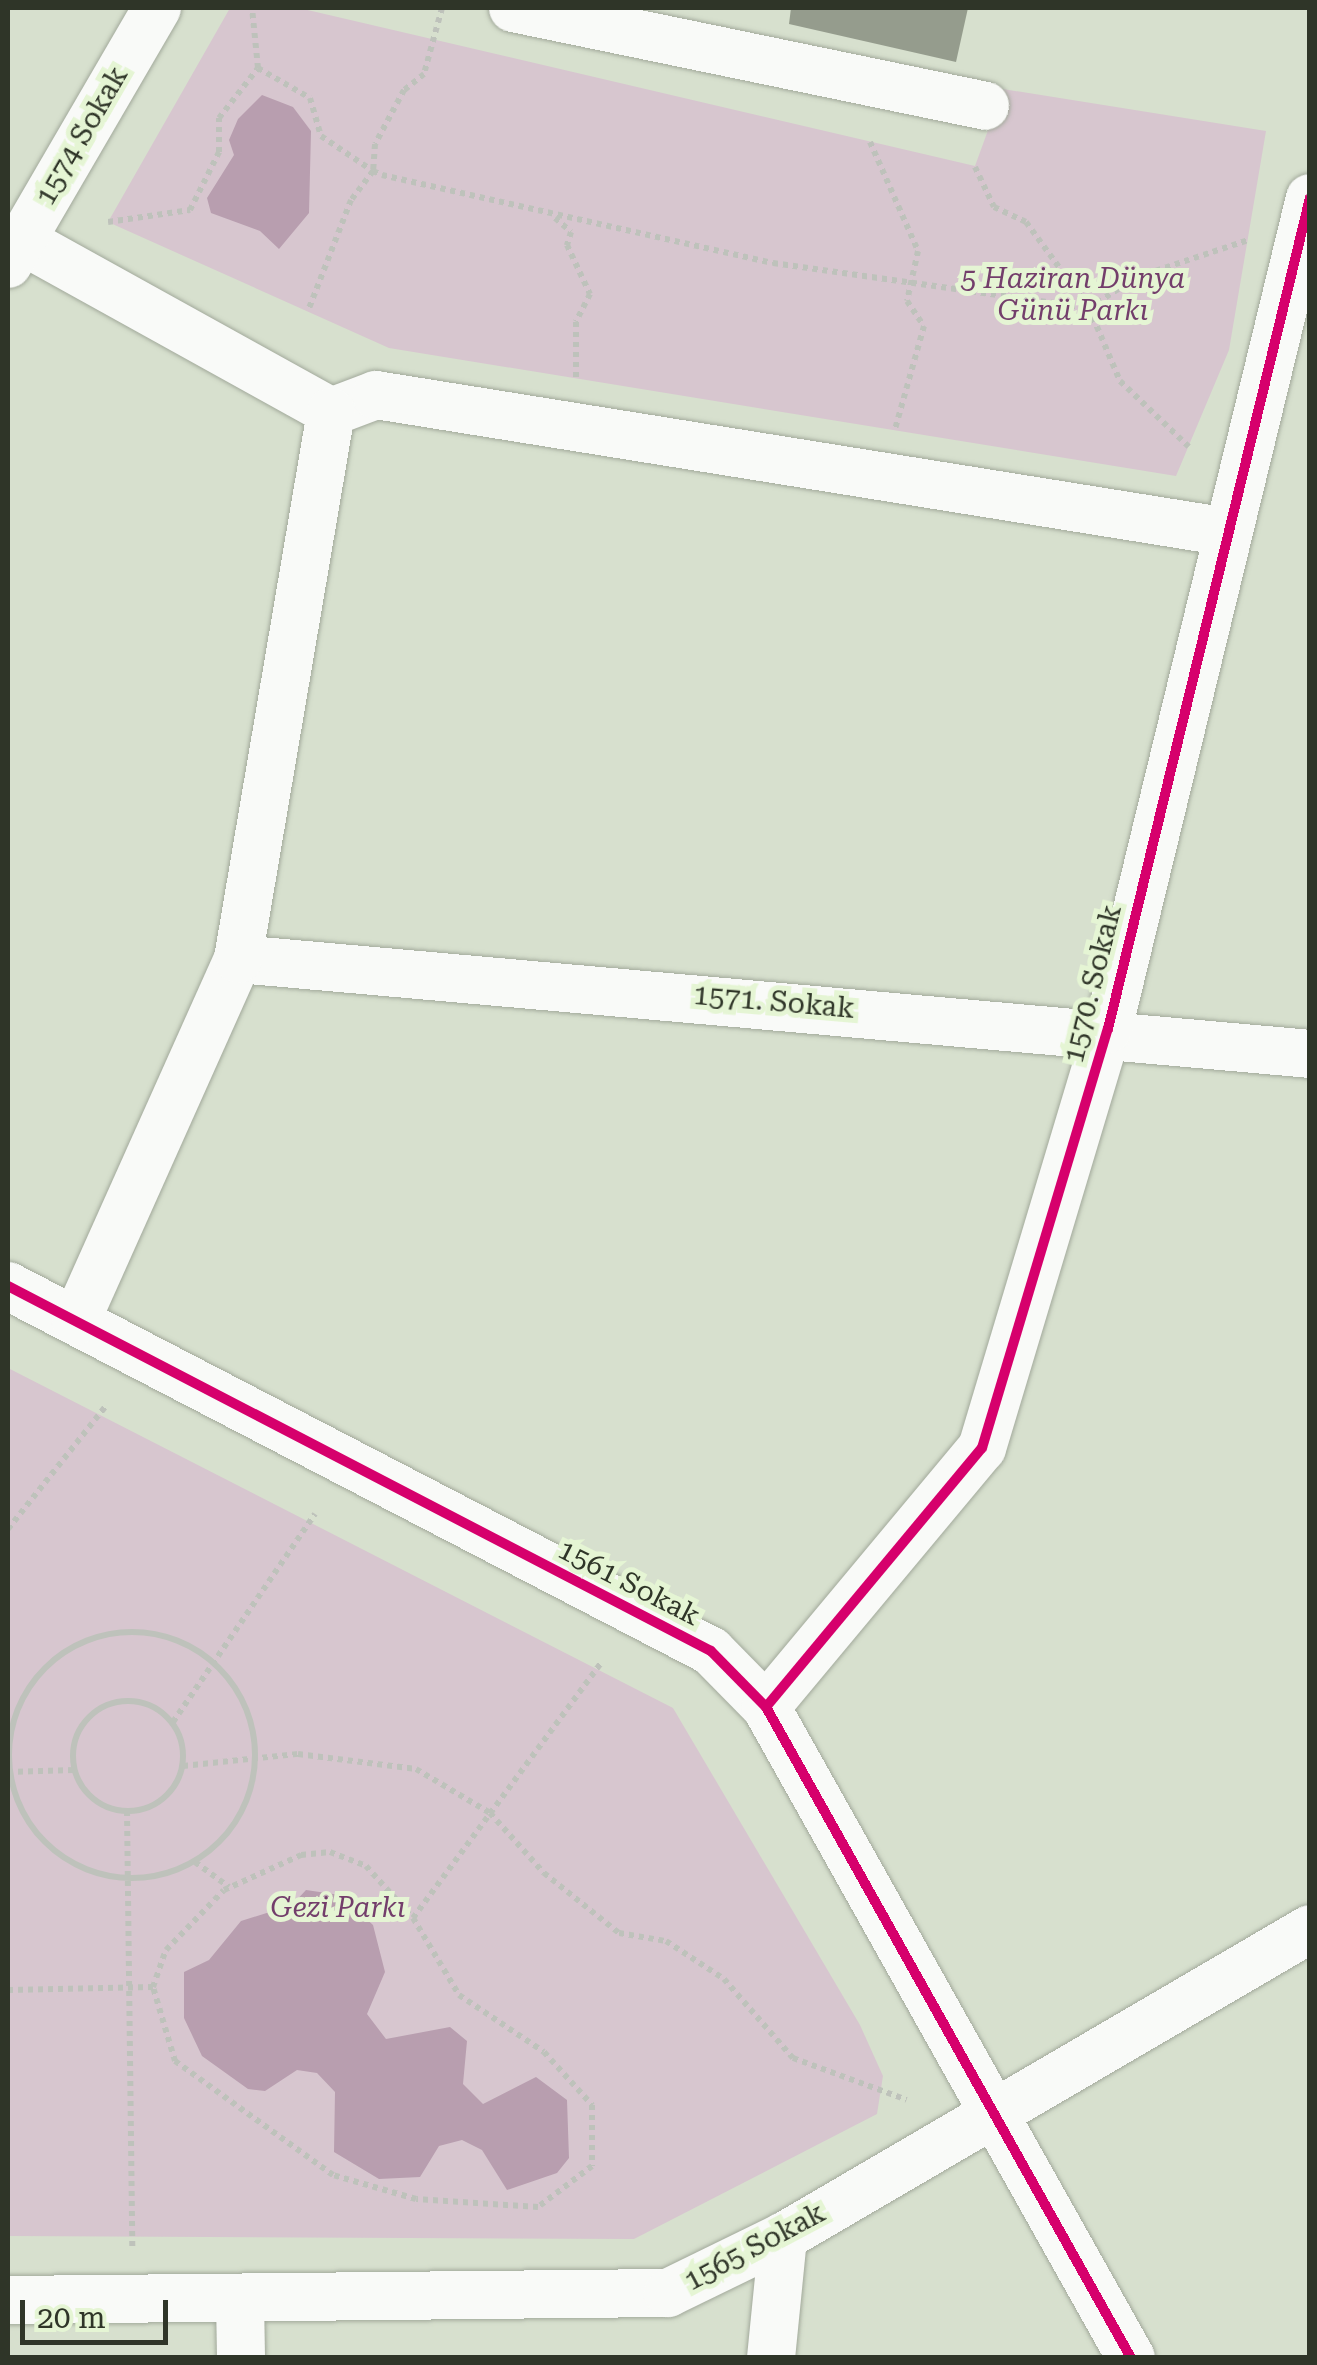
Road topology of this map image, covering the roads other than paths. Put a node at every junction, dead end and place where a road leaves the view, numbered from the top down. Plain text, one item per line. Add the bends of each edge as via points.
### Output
1 (157, 8) edge
2 (513, 8) edge
3 (985, 106) dead end
4 (1310, 198) edge
5 (14, 252) edge
6 (331, 412) junction
7 (1222, 531) junction
8 (238, 959) junction
9 (1108, 1029) junction
10 (1310, 1054) edge
11 (8, 1286) edge
12 (76, 1321) junction
13 (766, 1707) junction
14 (1310, 1929) edge
15 (991, 2108) junction
16 (783, 2237) junction
17 (240, 2299) junction
18 (8, 2300) edge
19 (241, 2358) edge
20 (771, 2358) edge
21 (1132, 2358) edge

1 - 5 street, 1574 Sokak
2 - 3 street
4 - 7 street, 1570. Sokak
5 - 6 street
6 - 7 street via 376,394
6 - 8 street
7 - 9 street, 1570. Sokak
8 - 9 street, 1571. Sokak
8 - 12 street
9 - 10 street, 1571. Sokak
9 - 13 street, 1570. Sokak via 982,1448
11 - 12 street, 1561 Sokak
12 - 13 street, 1561 Sokak via 711,1651
13 - 15 street, 1561 Sokak
14 - 15 street, 1565 Sokak
15 - 16 street, 1565 Sokak
15 - 21 street, 1561 Sokak
16 - 17 street, 1565 Sokak via 668,2293
16 - 20 street
17 - 18 street, 1565 Sokak
17 - 19 street

